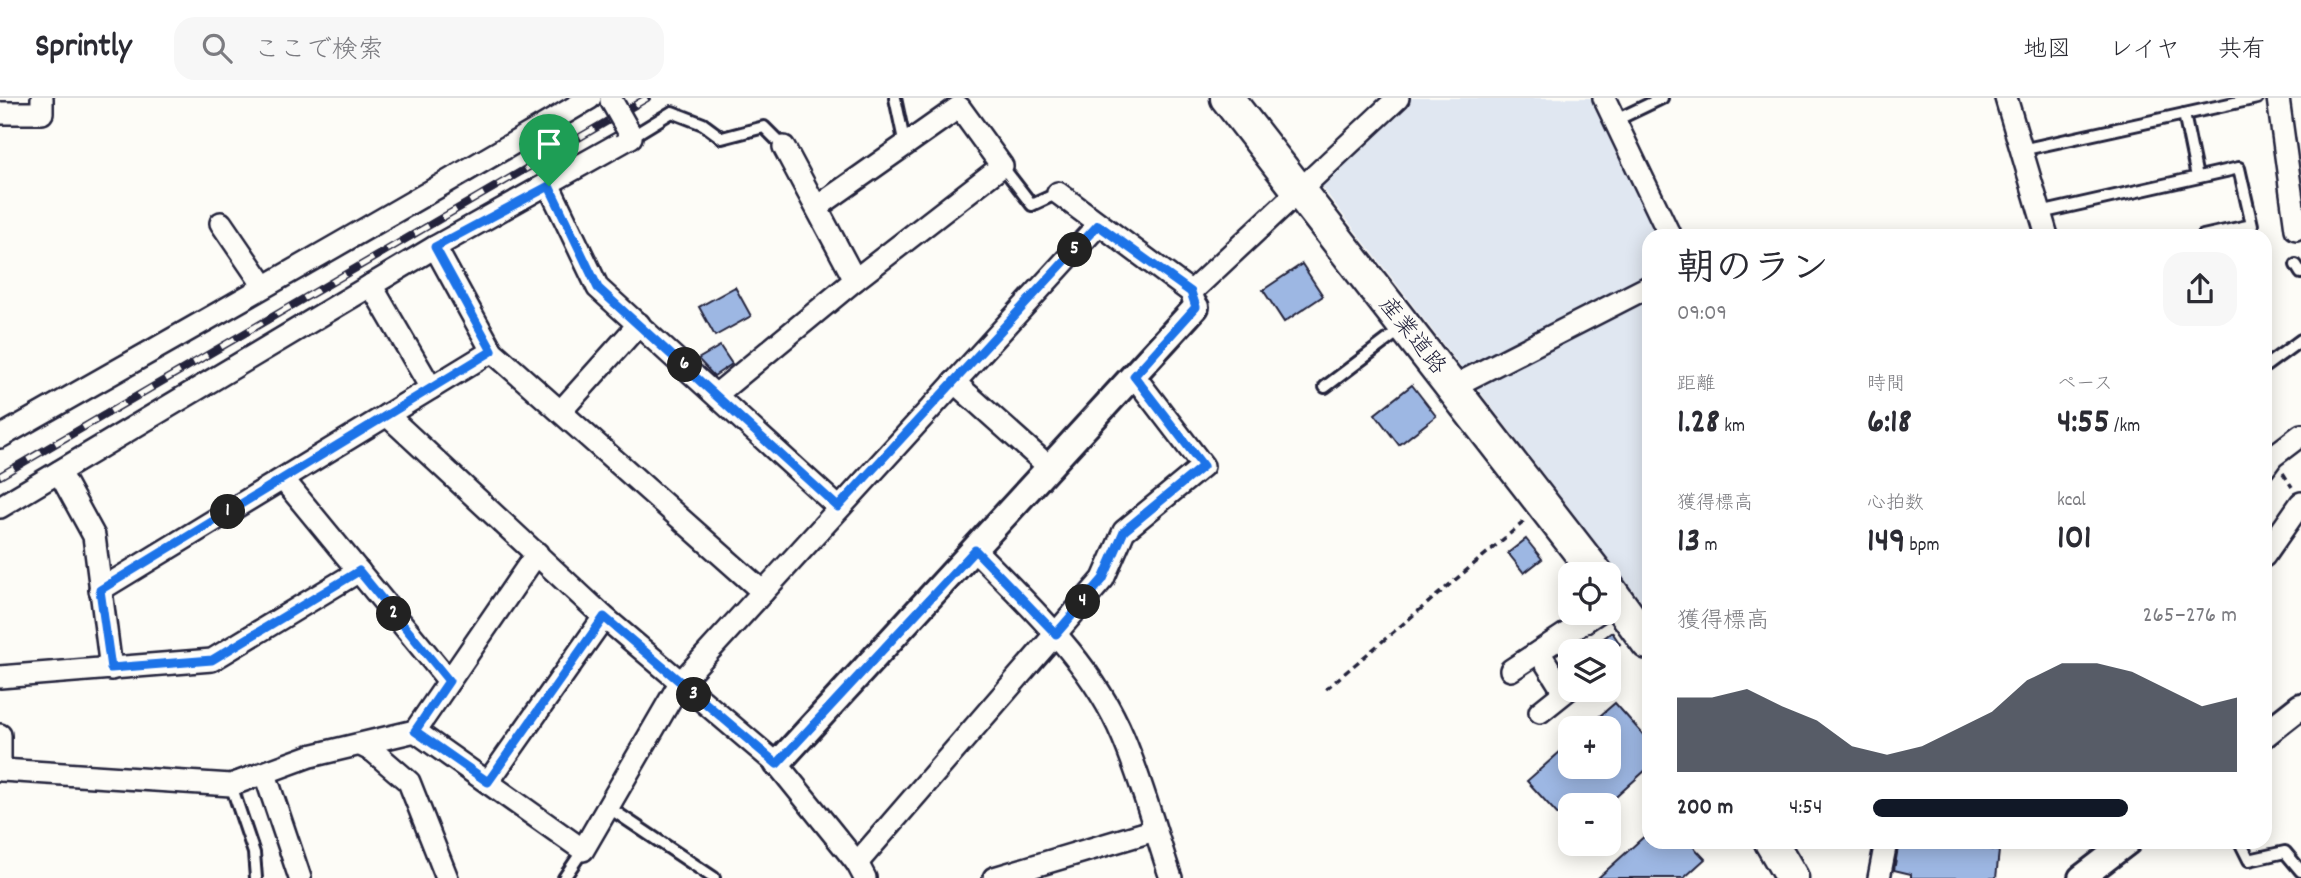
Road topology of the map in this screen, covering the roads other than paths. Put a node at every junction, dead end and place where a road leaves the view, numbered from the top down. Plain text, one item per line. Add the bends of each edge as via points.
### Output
1 (42, 98) edge
2 (895, 98) edge
3 (1227, 98) edge
4 (1398, 98) edge
5 (1604, 98) edge
6 (1662, 98) edge
7 (2006, 98) edge
8 (2257, 98) edge
9 (2278, 98) edge
10 (604, 99) edge
11 (0, 113) edge
12 (2184, 114) junction
13 (1616, 120) junction
14 (629, 134) junction
15 (905, 145) junction
16 (784, 147) joint
17 (2021, 150) junction
18 (1002, 166) junction
19 (2197, 177) junction
20 (549, 186) junction
21 (1300, 192) junction
22 (1058, 193) joint
23 (2296, 196) edge
24 (817, 207) junction
25 (2040, 213) junction
26 (221, 223) dead end
27 (1098, 225) junction
28 (1667, 229) edge
29 (2045, 229) edge
30 (2234, 229) edge
31 (2296, 229) dead end
32 (435, 247) junction
33 (855, 280) junction
34 (371, 285) junction
35 (264, 286) junction
36 (1642, 290) edge
37 (1194, 300) junction
38 (639, 324) junction
39 (1403, 328) junction
40 (2301, 340) edge
41 (492, 351) junction
42 (2272, 361) edge
43 (1134, 376) junction
44 (954, 382) junction
45 (1325, 387) dead end
46 (1452, 387) junction
47 (431, 388) junction
48 (717, 394) junction
49 (561, 411) junction
50 (387, 415) junction
51 (2301, 435) edge
52 (0, 437) edge
53 (2272, 455) edge
54 (1048, 466) junction
55 (59, 472) junction
56 (283, 479) junction
57 (2297, 496) edge
58 (0, 507) edge
59 (838, 507) junction
60 (2272, 541) edge
61 (975, 550) junction
62 (537, 553) junction
63 (1588, 562) edge
64 (359, 571) junction
65 (100, 590) junction
66 (763, 592) junction
67 (1621, 611) edge
68 (604, 617) junction
69 (1576, 625) edge
70 (1642, 627) edge
71 (1056, 634) junction
72 (1539, 652) junction
73 (111, 668) junction
74 (1511, 670) dead end
75 (0, 677) edge
76 (1558, 678) edge
77 (449, 681) junction
78 (680, 683) junction
79 (1558, 697) edge
80 (2301, 706) edge
81 (1540, 712) dead end
82 (2272, 729) edge
83 (415, 731) junction
84 (0, 735) edge
85 (361, 745) junction
86 (777, 764) junction
87 (1, 770) edge
88 (265, 774) junction
89 (488, 782) junction
90 (232, 785) junction
91 (608, 807) junction
92 (1155, 830) junction
93 (1775, 849) edge
94 (1885, 849) edge
95 (2119, 849) edge
96 (2244, 849) edge
97 (583, 850) junction
98 (861, 871) edge
99 (2301, 871) edge
100 (2086, 876) edge
101 (256, 878) edge
102 (300, 878) edge
103 (447, 878) edge
104 (564, 878) edge
105 (715, 878) edge
106 (994, 878) edge
107 (1171, 878) edge
108 (1792, 878) edge
109 (1879, 878) edge

1 - 11 street via 42,113
2 - 15 lane
3 - 21 main road, 産業道路
4 - 21 street
5 - 13 street
6 - 13 lane
7 - 17 street
8 - 12 lane
9 - 23 street
10 - 14 street, bridge
10 - 35 street
12 - 17 lane
12 - 19 lane
13 - 28 street
14 - 16 lane via 672,112 703,124 722,138 764,127
14 - 20 street
15 - 18 street via 959,107
15 - 24 street
16 - 24 street
17 - 25 street
18 - 22 lane via 1032,205
18 - 33 street
19 - 25 lane
19 - 30 lane via 2239,168 2252,225
20 - 32 street
20 - 38 street via 598,288
21 - 37 street
21 - 39 main road, 産業道路
22 - 27 street
23 - 31 street
24 - 33 street
25 - 29 street
26 - 35 street
27 - 37 street
27 - 44 street
32 - 34 street
32 - 41 street
33 - 48 street
34 - 47 street
34 - 55 street
35 - 52 street
36 - 46 street
37 - 43 street
38 - 48 street
38 - 49 street
39 - 45 lane
39 - 46 main road, 産業道路
40 - 42 lane
41 - 47 street
41 - 49 street
43 - 54 street
43 - 71 street via 1203,466 1124,531 1103,579
44 - 54 street
44 - 59 street
46 - 63 main road, 産業道路
47 - 50 street
48 - 59 street
49 - 66 street
50 - 56 street
50 - 62 street
51 - 53 street
54 - 61 street
55 - 58 street
55 - 65 street via 94,536
56 - 64 street
56 - 65 street
57 - 60 street
59 - 66 street
61 - 71 street
61 - 86 street
62 - 68 street
62 - 77 street
64 - 73 street via 212,660
64 - 77 street
65 - 73 street
66 - 78 street
67 - 70 main road
68 - 78 street
68 - 89 street
69 - 72 street
71 - 92 street via 1122,735
71 - 98 street
72 - 74 street
72 - 76 street
73 - 75 street
77 - 83 street
78 - 86 street
78 - 91 street
79 - 81 street
80 - 82 street
83 - 85 street
83 - 89 street
84 - 87 street
85 - 88 street via 310,756
85 - 103 street via 409,782
86 - 98 street
87 - 90 street
88 - 90 street
88 - 102 street
89 - 97 street
90 - 101 lane via 254,853
91 - 97 street
91 - 105 lane
92 - 106 street
92 - 107 street
93 - 108 main road
94 - 109 street
95 - 100 street
96 - 99 lane via 2249,860 2285,852
97 - 104 lane

